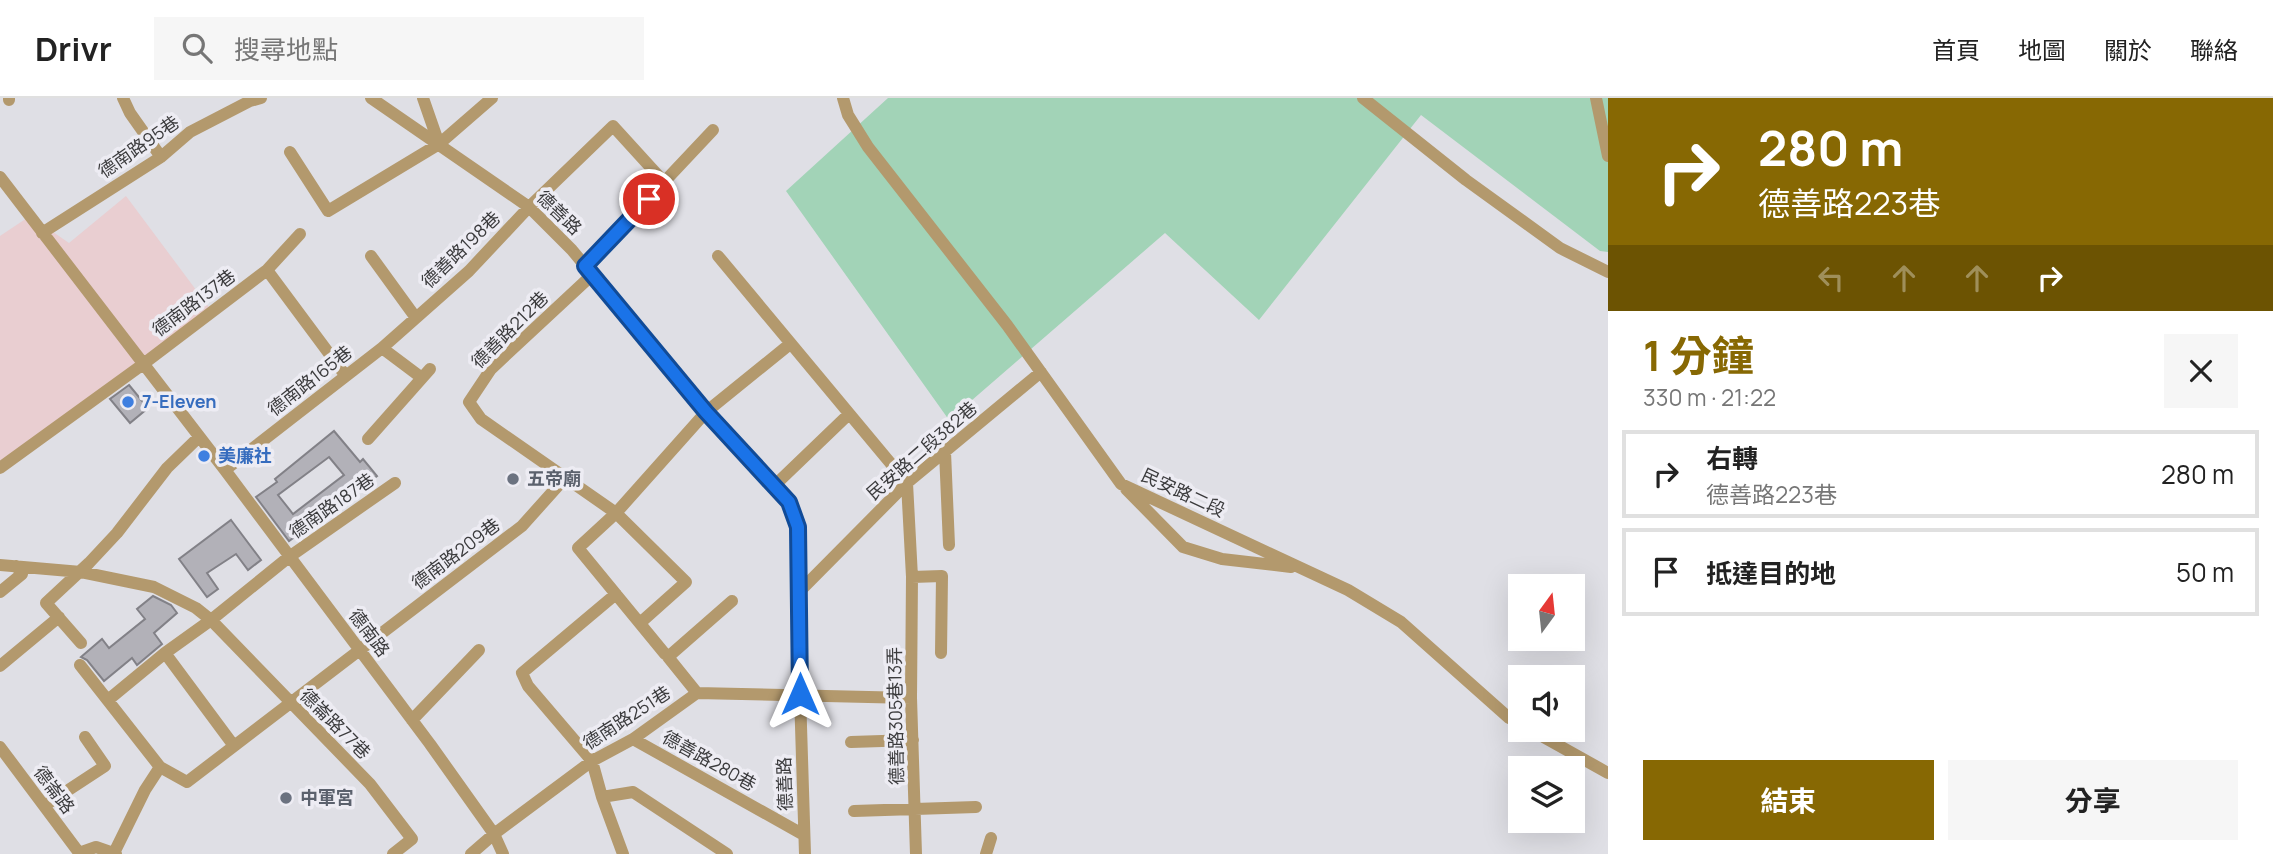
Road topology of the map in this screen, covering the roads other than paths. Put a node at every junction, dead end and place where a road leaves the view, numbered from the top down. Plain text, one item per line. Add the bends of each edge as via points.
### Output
1 (123, 98) edge
2 (371, 98) edge
3 (422, 98) edge
4 (492, 98) edge
5 (843, 98) edge
6 (1363, 98) edge
7 (1596, 98) edge
8 (253, 99) edge
9 (713, 130) dead end
10 (439, 144) junction
11 (290, 152) dead end
12 (1608, 156) edge
13 (161, 157) junction
14 (0, 177) edge
15 (664, 182) junction
16 (529, 207) junction
17 (42, 233) junction
18 (300, 234) dead end
19 (371, 256) dead end
20 (718, 256) dead end
21 (267, 270) junction
22 (589, 271) junction
23 (1608, 271) edge
24 (415, 318) junction
25 (790, 344) junction
26 (382, 348) junction
27 (142, 365) junction
28 (1041, 372) junction
29 (345, 375) junction
30 (706, 412) junction
31 (849, 414) junction
32 (199, 437) junction
33 (368, 439) dead end
34 (945, 452) junction
35 (0, 468) edge
36 (225, 470) junction
37 (565, 478) junction
38 (395, 483) dead end
39 (907, 483) junction
40 (1121, 484) junction
41 (774, 486) junction
42 (616, 513) junction
43 (949, 545) dead end
44 (289, 557) junction
45 (0, 565) edge
46 (16, 566) junction
47 (1302, 568) junction
48 (81, 572) junction
49 (912, 577) junction
50 (800, 591) junction
51 (0, 592) edge
52 (616, 594) junction
53 (732, 601) dead end
54 (59, 617) junction
55 (211, 620) junction
56 (640, 623) junction
57 (81, 643) dead end
58 (359, 649) junction
59 (479, 650) dead end
60 (165, 653) junction
61 (941, 653) dead end
62 (665, 654) dead end
63 (80, 665) dead end
64 (0, 666) edge
65 (697, 693) junction
66 (800, 694) junction
67 (911, 698) junction
68 (108, 700) junction
69 (290, 703) junction
70 (1508, 717) edge
71 (412, 720) junction
72 (85, 737) dead end
73 (633, 739) junction
74 (913, 740) junction
75 (851, 742) dead end
76 (1552, 742) edge
77 (234, 746) junction
78 (1, 751) edge
79 (592, 761) junction
80 (160, 767) junction
81 (1608, 773) edge
82 (602, 797) junction
83 (44, 806) junction
84 (976, 807) dead end
85 (915, 809) junction
86 (854, 811) dead end
87 (494, 834) junction
88 (804, 835) junction
89 (991, 838) dead end
90 (79, 853) edge
91 (115, 854) edge
92 (393, 854) edge
93 (471, 854) edge
94 (503, 854) edge
95 (623, 854) edge
96 (727, 854) edge
97 (805, 854) edge
98 (916, 854) edge
99 (986, 854) edge

1 - 13 street
2 - 10 street, 德善路
3 - 10 street
4 - 10 street
5 - 28 street, 民安路二段 via 848,115 869,147
6 - 23 street via 1560,248
7 - 12 street
8 - 13 street, 德南路95巷 via 190,132
9 - 15 street
10 - 11 street via 328,211
10 - 16 street, 德善路
13 - 17 street, 德南路95巷
14 - 17 street, 德南路
15 - 16 street, 德善路198巷 via 613,126
15 - 22 street
16 - 22 street, 德善路
16 - 24 street, 德善路198巷 via 469,271
17 - 27 street, 德南路
18 - 21 street, 德南路137巷
19 - 24 street
20 - 25 street
21 - 27 street, 德南路137巷
21 - 29 street
22 - 30 street, 德善路
22 - 37 street, 德善路212巷 via 491,369 469,402 481,419
24 - 26 street, 德南路165巷
25 - 30 street
25 - 31 street
26 - 29 street, 德南路165巷
26 - 33 street via 426,373
27 - 32 street, 德南路
27 - 35 street, 德南路137巷
28 - 34 street, 民安路二段382巷
28 - 40 street, 民安路二段
29 - 36 street, 德南路165巷
30 - 41 street, 德善路
30 - 42 street
31 - 39 street
31 - 41 street
32 - 36 street, 德南路
32 - 48 street via 167,468
34 - 39 street, 民安路二段382巷
34 - 43 street
36 - 44 street, 德南路
37 - 42 street, 德善路212巷
37 - 58 street, 德南路209巷 via 522,526
38 - 44 street, 德南路187巷
39 - 49 street, 德善路305巷13弄
39 - 50 street, 民安路二段382巷
40 - 47 street, 民安路二段
40 - 47 street via 1183,547 1222,559
41 - 50 street, 德善路 via 789,502 798,527
42 - 52 street via 578,548
42 - 56 street, 德善路212巷 via 686,582
44 - 55 street, 德南路187巷
44 - 58 street, 德南路
45 - 46 street, 德崙路77巷
46 - 48 street, 德崙路77巷
46 - 51 street via 22,574
47 - 70 street, 民安路二段 via 1401,622
48 - 54 street via 46,603
48 - 55 street, 德崙路77巷 via 154,587
49 - 61 street via 942,576
49 - 67 street, 德善路305巷13弄
50 - 66 street, 德善路
52 - 56 street
52 - 79 street via 522,673
53 - 65 street via 668,657
54 - 57 street
54 - 64 street
55 - 60 street
55 - 69 street, 德崙路77巷
56 - 62 street
58 - 69 street, 德南路209巷
58 - 71 street, 德南路
59 - 71 street
60 - 68 street
60 - 77 street
63 - 68 street
65 - 66 street, 德南路251巷
65 - 73 street, 德南路251巷
66 - 67 street, 德南路251巷
66 - 88 street, 德善路
67 - 74 street, 德善路305巷13弄
68 - 80 street
69 - 77 street, 德南路209巷
69 - 92 street, 德崙路77巷 via 370,784 412,839
71 - 87 street, 德南路
72 - 83 street via 105,766
73 - 79 street, 德南路251巷
73 - 88 street, 德善路280巷
74 - 75 street
74 - 85 street, 德善路305巷13弄
76 - 81 street
77 - 80 street, 德南路209巷 via 187,782
78 - 83 street, 德崙路
79 - 82 street
79 - 87 street, 德南路251巷
80 - 91 street
82 - 95 street
82 - 96 street via 632,792
83 - 90 street, 德崙路
84 - 85 street
85 - 86 street
85 - 98 street, 德善路305巷13弄
87 - 93 street, 德南路251巷
87 - 94 street, 德南路
88 - 97 street, 德善路
89 - 99 street
90 - 91 street via 96,847

